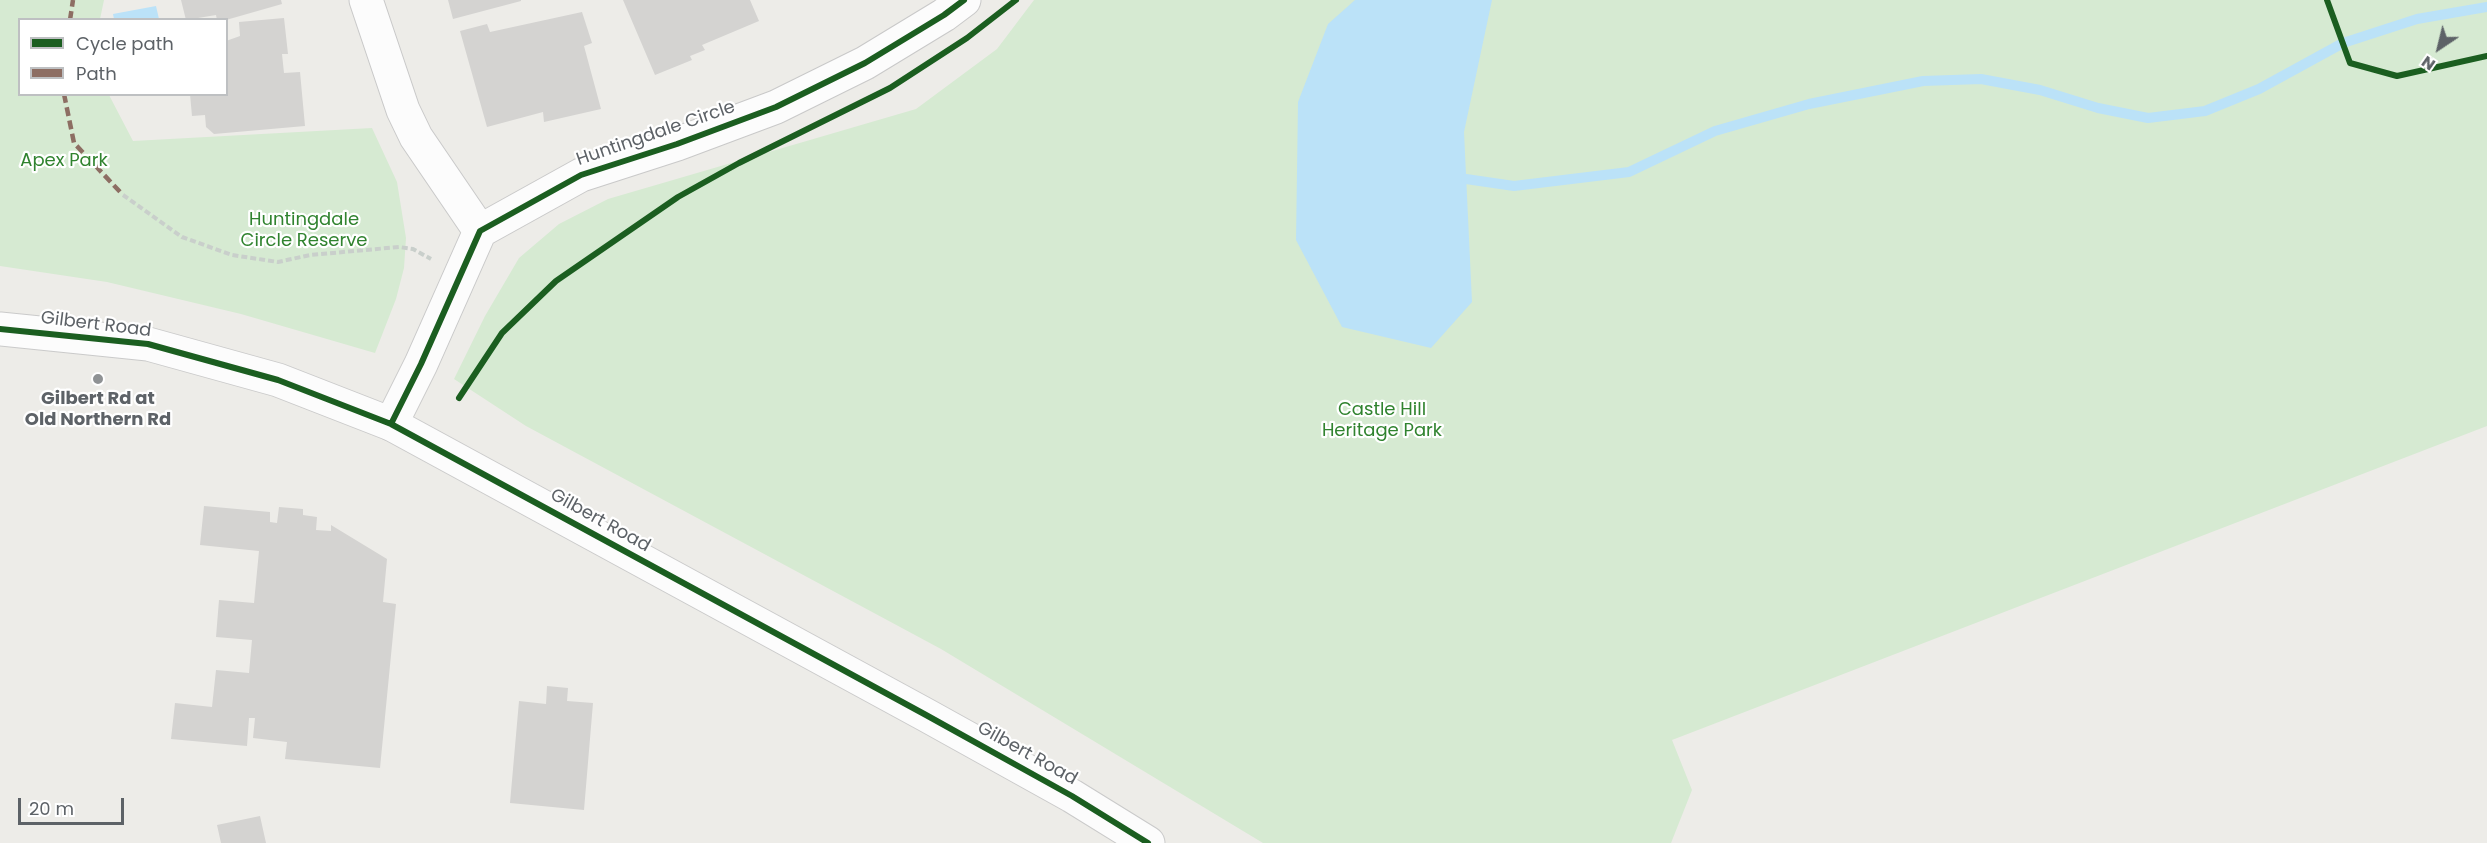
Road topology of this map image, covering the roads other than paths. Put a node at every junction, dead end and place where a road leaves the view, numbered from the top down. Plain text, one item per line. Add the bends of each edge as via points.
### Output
1 (366, 0) edge
2 (964, 0) edge
3 (480, 231) junction
4 (0, 329) edge
5 (391, 423) junction
6 (1148, 843) edge

1 - 3 main road via 399,100 416,137
2 - 3 main road, Huntingdale Circle via 865,63 776,107 581,175
3 - 5 main road
4 - 5 main road, Gilbert Road via 148,344 278,380
5 - 6 main road, Gilbert Road via 937,721

